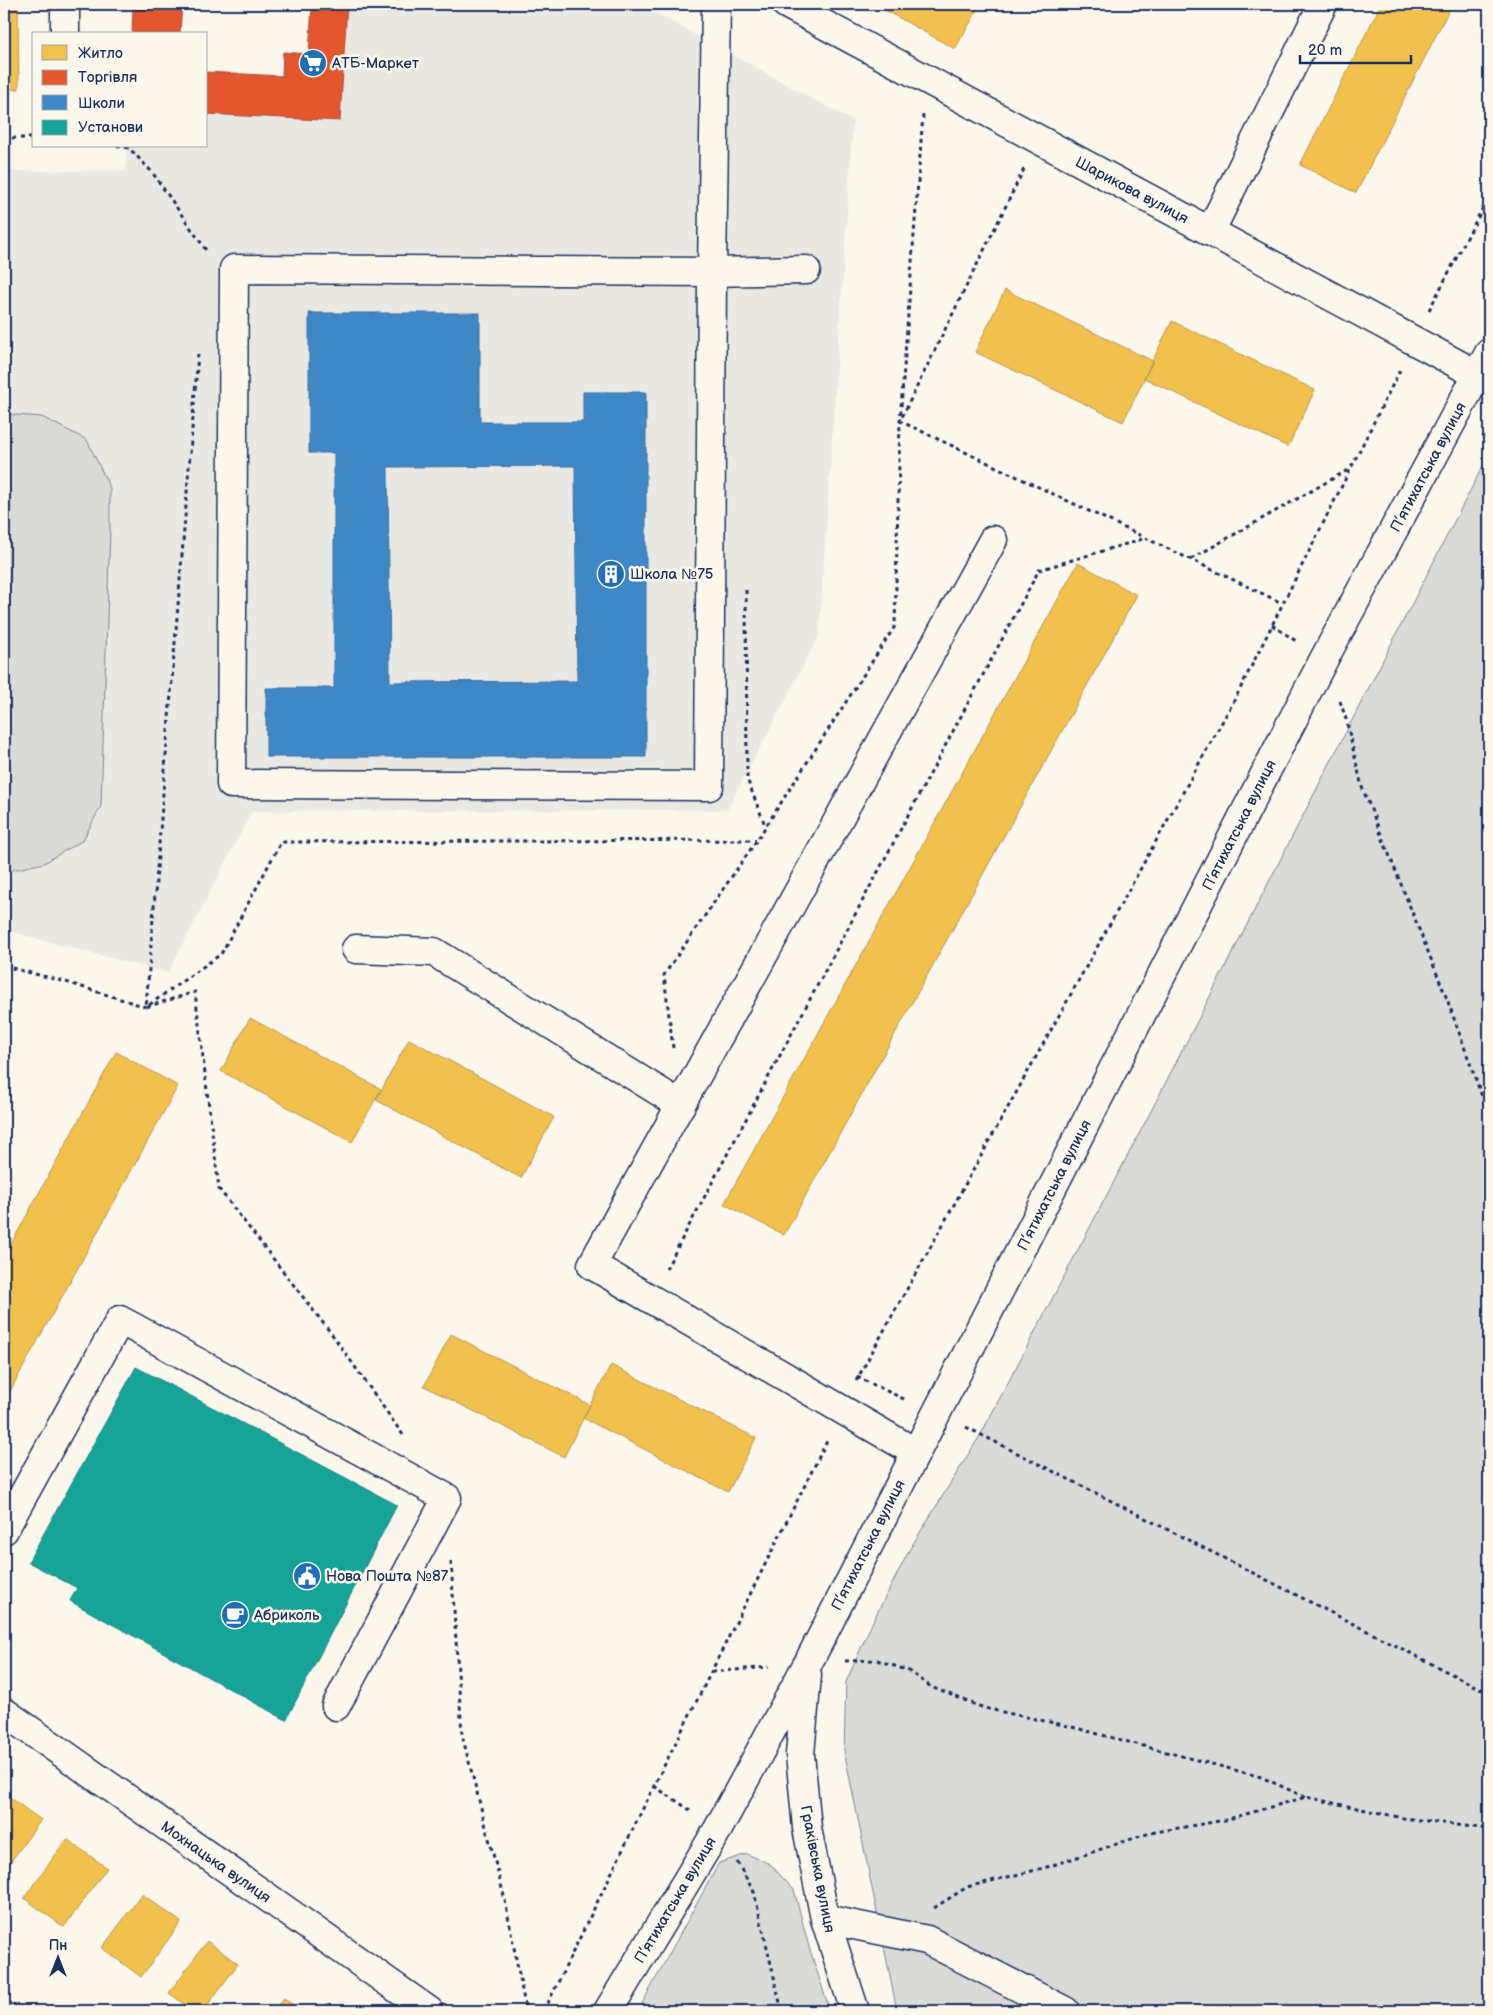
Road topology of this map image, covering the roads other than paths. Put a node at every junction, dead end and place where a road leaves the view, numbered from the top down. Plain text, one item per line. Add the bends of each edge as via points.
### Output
1 (65, 4) edge
2 (716, 4) edge
3 (1323, 4) edge
4 (803, 8) edge
5 (66, 32) edge
6 (1210, 232) junction
7 (806, 270) dead end
8 (712, 272) junction
9 (1484, 364) edge
10 (993, 540) dead end
11 (356, 949) dead end
12 (681, 1105) junction
13 (916, 1452) junction
14 (4, 1530) edge
15 (808, 1663) junction
16 (336, 1706) dead end
17 (4, 1712) edge
18 (825, 1919) junction
19 (429, 2011) edge
20 (608, 2011) edge
21 (855, 2011) edge
22 (1066, 2011) edge

1 - 5 street
2 - 8 street
3 - 6 street
4 - 6 street, Шарикова вулиця
6 - 9 street, Шарикова вулиця via 1414,341
7 - 8 street
8 - 8 street via 234,269 231,784 709,786
9 - 13 street, П’ятихатська вулиця via 1324,659
10 - 12 street
11 - 12 street via 434,952
12 - 13 street via 592,1265
13 - 15 street, П’ятихатська вулиця
14 - 16 street via 120,1320 447,1498
15 - 18 street, Граківська вулиця via 800,1754 807,1828
15 - 20 street, П’ятихатська вулиця via 718,1829
17 - 19 street, Мохнацька вулиця
18 - 21 street, Граківська вулиця
18 - 22 street via 927,1940

